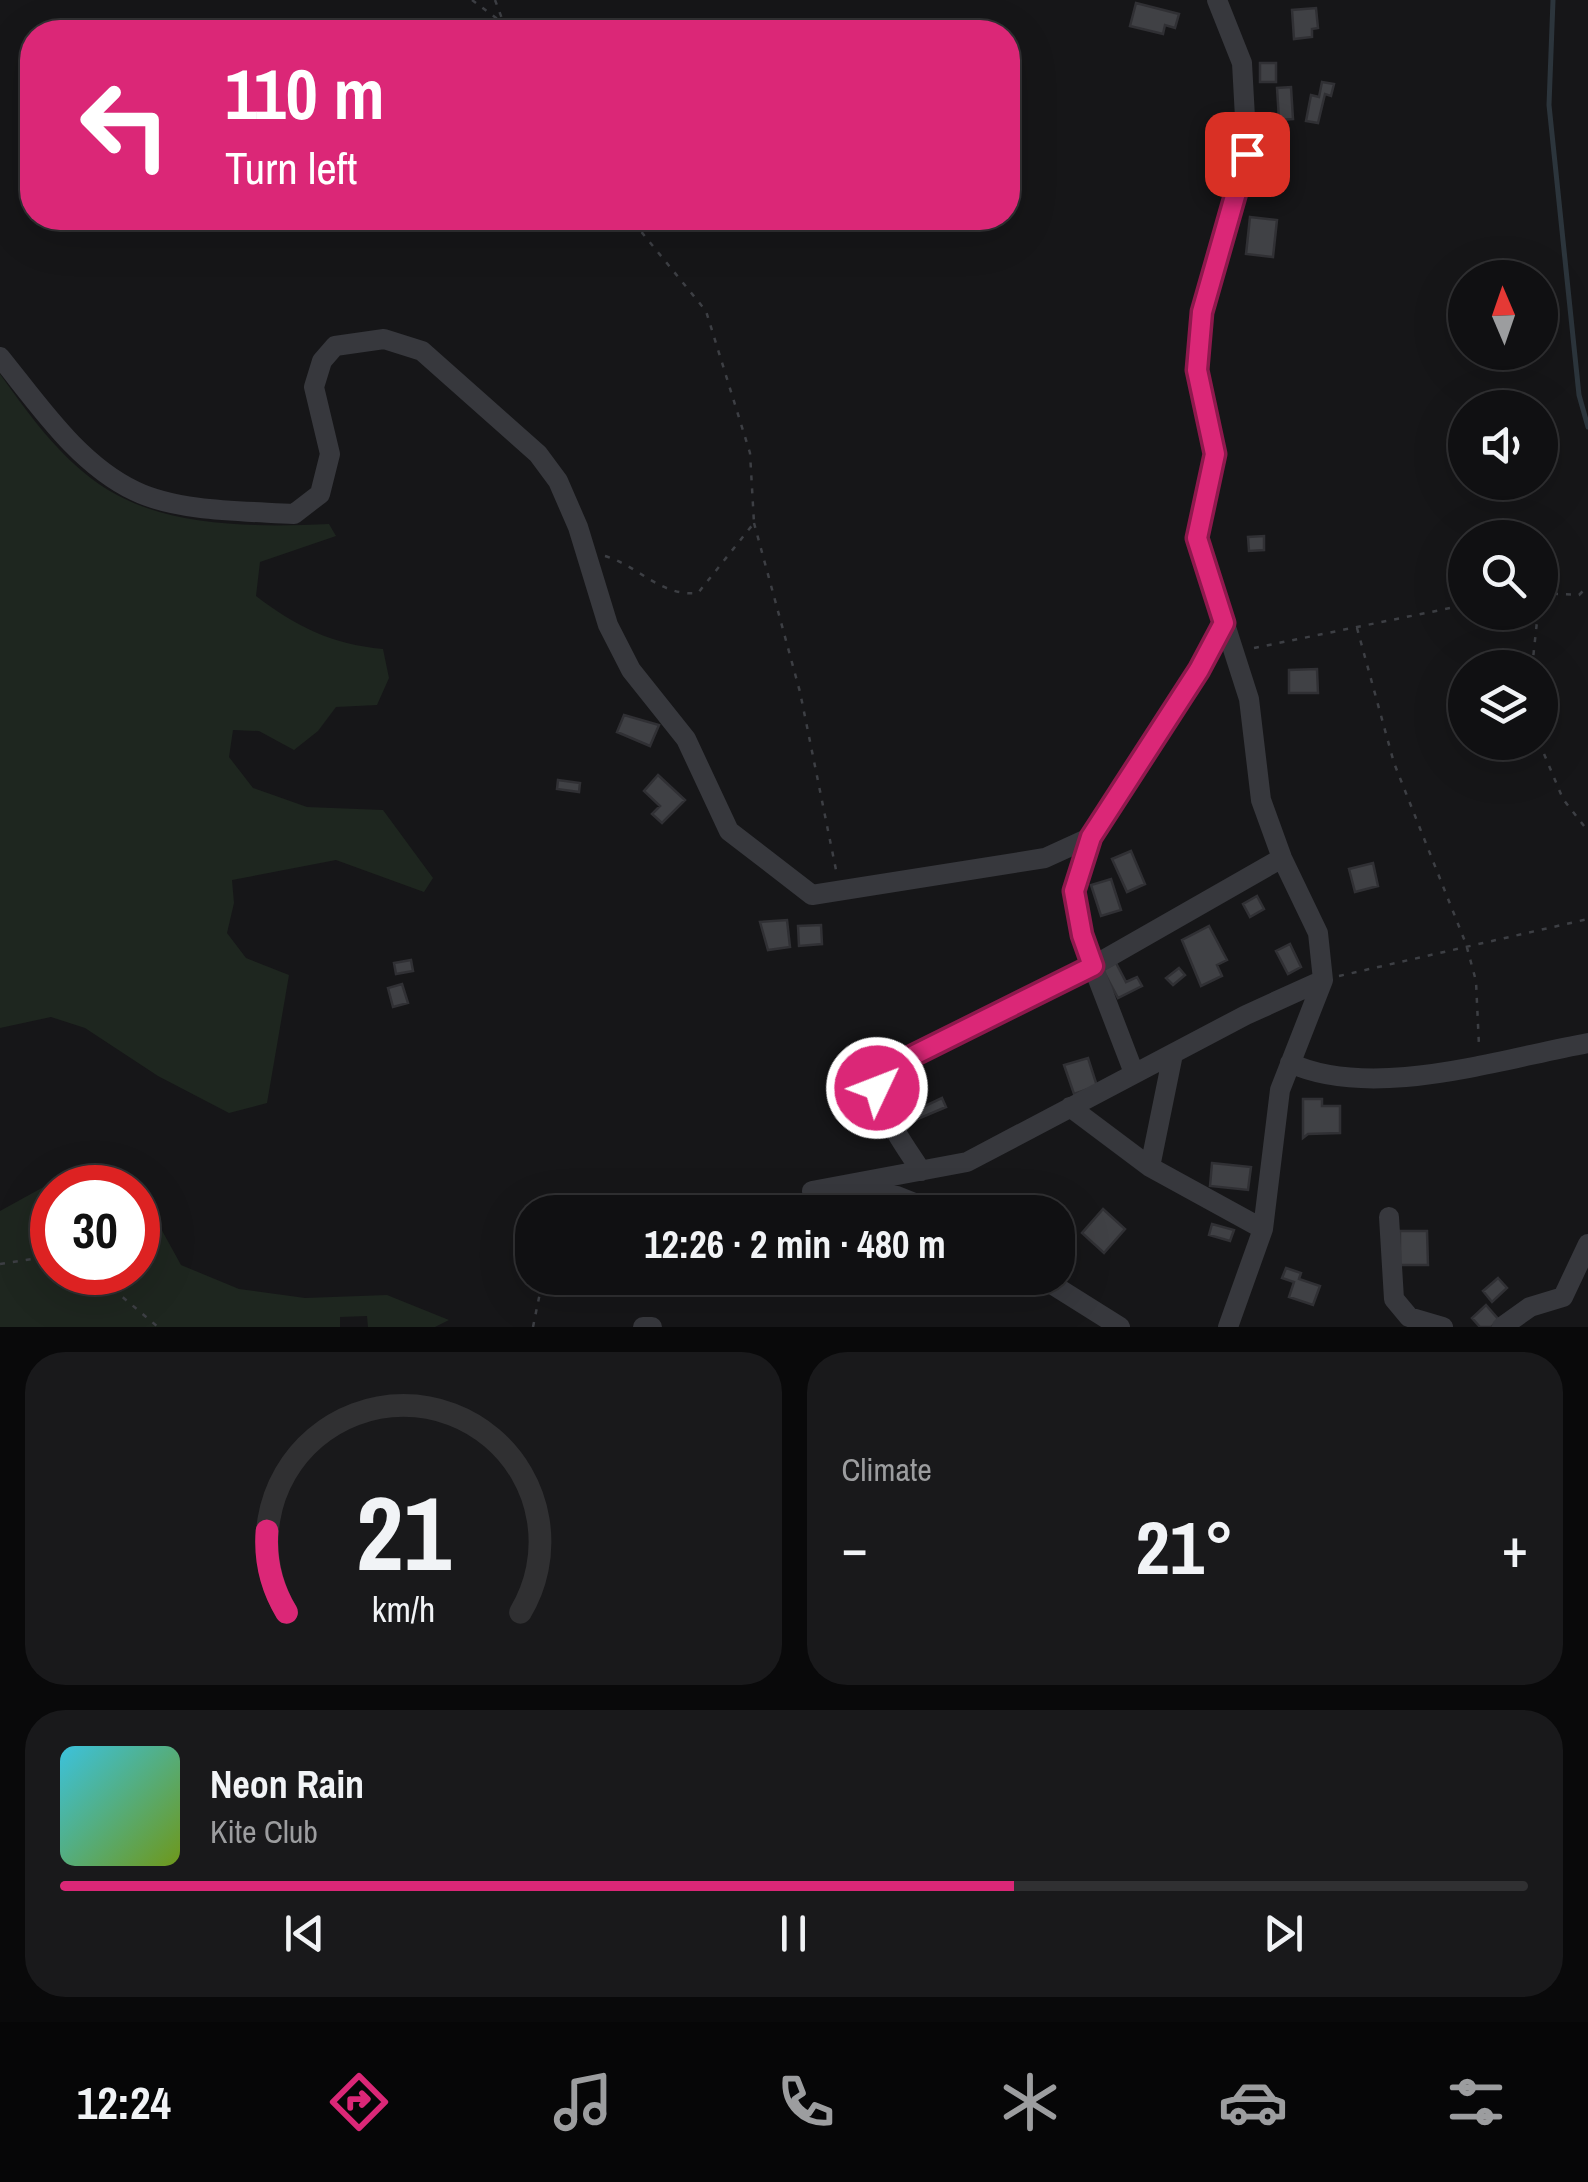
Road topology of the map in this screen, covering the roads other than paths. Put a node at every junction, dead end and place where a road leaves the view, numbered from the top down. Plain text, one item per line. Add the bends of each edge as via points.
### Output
1 (1218, 0) edge
2 (0, 357) edge
3 (1224, 623) junction
4 (1091, 837) junction
5 (1282, 858) junction
6 (1093, 966) junction
7 (1324, 980) junction
8 (1588, 1043) edge
9 (1173, 1054) junction
10 (1290, 1064) junction
11 (1134, 1073) junction
12 (1070, 1107) junction
13 (1150, 1167) junction
14 (921, 1170) junction
15 (876, 1195) edge
16 (1389, 1217) dead end
17 (1263, 1229) junction
18 (1588, 1244) edge
19 (1069, 1295) edge
20 (644, 1327) edge
21 (652, 1327) edge
22 (1120, 1327) edge
23 (1228, 1327) edge
24 (1444, 1327) edge
25 (1502, 1327) edge

1 - 3 street via 1242,63 1247,154 1202,312 1197,370 1215,454 1197,538
2 - 4 street via 86,458 136,492 211,508 294,514 320,494 330,454 314,387 322,361 335,346 384,339 422,351 538,454 558,481 608,624 631,670 686,739 729,831 812,896 1045,858
3 - 4 street
3 - 5 street via 1249,699 1261,800
4 - 6 street via 1074,891
5 - 6 street
5 - 7 street via 1318,933
6 - 11 street
6 - 14 street via 880,1072 877,1088 890,1120
7 - 9 street
7 - 10 street
8 - 10 street via 1380,1080 1320,1078
9 - 11 street
9 - 13 street
10 - 17 street via 1280,1090
11 - 12 street
12 - 13 street
12 - 14 street via 967,1162
13 - 17 street
14 - 15 street via 812,1192
16 - 24 street via 1394,1298 1409,1317
17 - 23 street
18 - 25 street via 1563,1298 1530,1307
19 - 22 street
20 - 21 street

